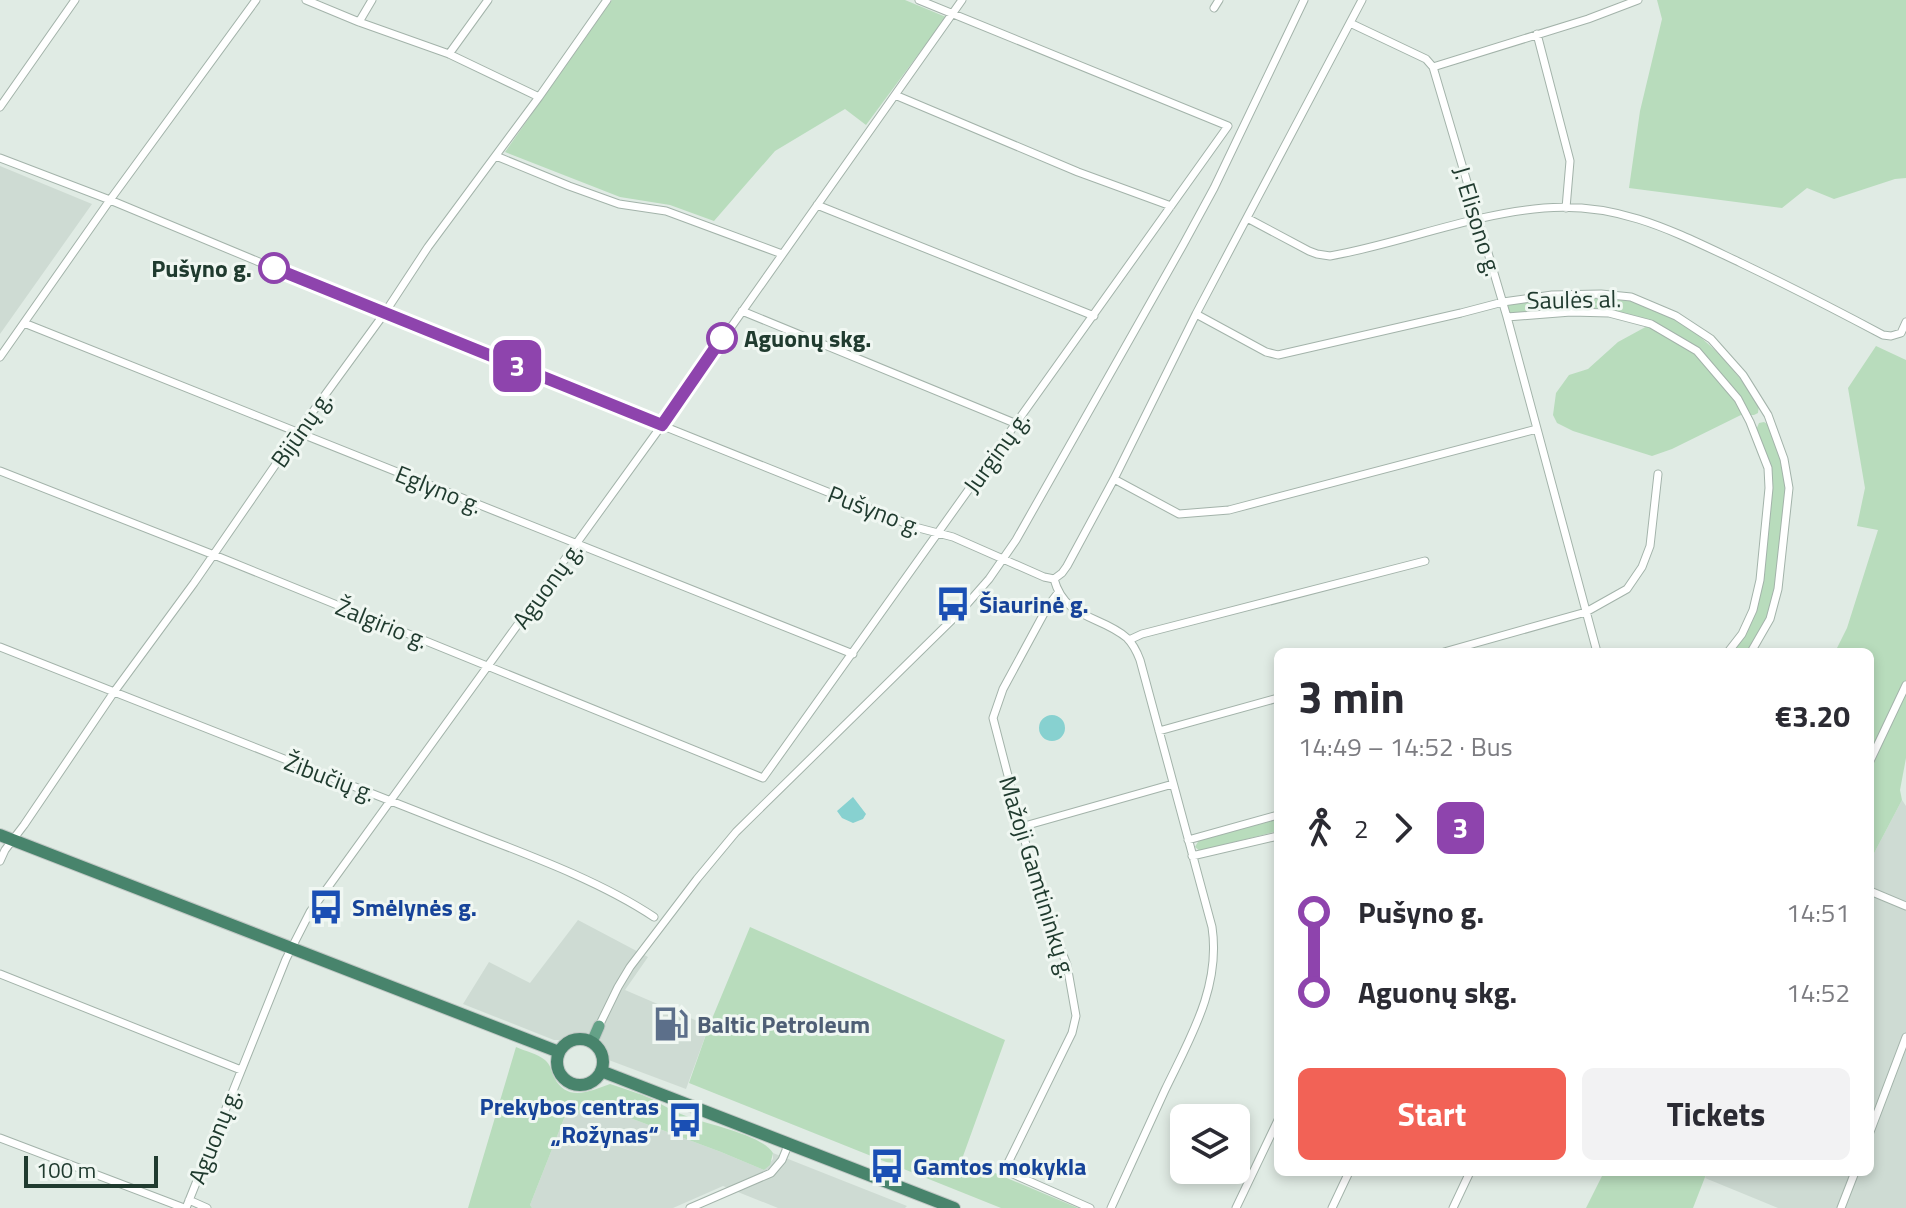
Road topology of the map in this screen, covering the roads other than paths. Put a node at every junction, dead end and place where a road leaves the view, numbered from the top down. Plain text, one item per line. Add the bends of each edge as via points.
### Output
1 (75, 0) edge
2 (256, 0) edge
3 (306, 0) edge
4 (372, 0) edge
5 (488, 0) edge
6 (607, 0) edge
7 (919, 0) edge
8 (962, 0) edge
9 (1219, 0) edge
10 (1304, 0) edge
11 (1362, 0) edge
12 (1638, 0) edge
13 (1214, 8) dead end
14 (953, 13) junction
15 (359, 22) junction
16 (1350, 23) junction
17 (1537, 34) junction
18 (449, 54) junction
19 (1433, 67) junction
20 (895, 95) junction
21 (539, 97) junction
22 (0, 107) edge
23 (496, 156) junction
24 (0, 158) edge
25 (110, 200) junction
26 (817, 205) junction
27 (1171, 206) junction
28 (1566, 208) junction
29 (1247, 218) junction
30 (1478, 219) junction
31 (782, 254) junction
32 (1503, 302) junction
33 (742, 311) junction
34 (384, 314) junction
35 (1196, 314) junction
36 (1094, 316) junction
37 (1507, 317) junction
38 (1906, 322) edge
39 (24, 323) junction
40 (0, 357) edge
41 (1768, 415) junction
42 (1750, 422) junction
43 (1017, 424) junction
44 (662, 425) junction
45 (1537, 429) junction
46 (298, 432) junction
47 (0, 471) edge
48 (1658, 474) dead end
49 (1114, 479) junction
50 (938, 533) junction
51 (576, 545) junction
52 (214, 555) junction
53 (1003, 560) junction
54 (1425, 561) dead end
55 (1054, 579) junction
56 (1058, 593) junction
57 (1586, 612) junction
58 (1129, 640) junction
59 (0, 647) edge
60 (1458, 648) edge
61 (1596, 648) edge
62 (1731, 648) edge
63 (1753, 648) edge
64 (853, 654) junction
65 (488, 666) junction
66 (1906, 685) edge
67 (114, 692) junction
68 (1274, 699) edge
69 (1159, 731) junction
70 (1874, 753) edge
71 (763, 778) joint
72 (1173, 784) junction
73 (391, 801) junction
74 (1274, 816) edge
75 (1021, 827) junction
76 (6, 837) edge
77 (1274, 837) edge
78 (1188, 840) junction
79 (1192, 856) junction
80 (0, 861) edge
81 (1874, 893) edge
82 (1906, 906) edge
83 (654, 917) dead end
84 (291, 947) junction
85 (0, 974) edge
86 (599, 1026) joint
87 (1906, 1037) edge
88 (592, 1042) junction
89 (559, 1052) junction
90 (241, 1070) junction
91 (601, 1071) junction
92 (1874, 1121) edge
93 (1274, 1128) edge
94 (0, 1138) edge
95 (789, 1143) junction
96 (1347, 1176) edge
97 (1468, 1176) edge
98 (1853, 1176) edge
99 (186, 1205) edge
100 (207, 1208) edge
101 (690, 1208) edge
102 (954, 1208) edge
103 (1090, 1208) edge
104 (1111, 1208) edge
105 (1236, 1208) edge
106 (1332, 1208) edge
107 (1453, 1208) edge
108 (1841, 1208) edge

1 - 22 street
2 - 25 street
3 - 15 street
4 - 15 street
5 - 18 street
6 - 21 street, Bijūnų g.
7 - 14 street
8 - 14 street, Aguonų g.
9 - 13 street
10 - 53 street via 1202,211
11 - 16 street
12 - 17 street
14 - 20 street, Aguonų g.
14 - 27 street, Jurginų g. via 1228,126
15 - 18 street
16 - 19 street
16 - 29 street
17 - 19 street
17 - 28 street via 1570,161
18 - 21 street
19 - 30 street, J. Elisono g.
20 - 26 street, Aguonų g.
20 - 27 street
21 - 23 street, Bijūnų g.
23 - 31 street via 619,204 666,211
23 - 34 street, Bijūnų g.
24 - 25 street, Pušyno g.
25 - 34 street, Pušyno g.
25 - 39 street
26 - 31 street, Aguonų g.
26 - 36 street
27 - 36 street, Jurginų g.
28 - 30 street
28 - 38 street via 1627,214 1667,227 1883,335 1901,333
29 - 30 street via 1330,256
29 - 35 street
30 - 32 street, J. Elisono g.
31 - 33 street, Aguonų g.
32 - 35 street, Saulės al. via 1278,355
32 - 37 street, J. Elisono g.
32 - 41 street, Saulės al. via 1601,294 1631,297 1676,316 1711,339
33 - 43 street
33 - 44 street, Aguonų g.
34 - 44 street, Pušyno g.
34 - 46 street, Bijūnų g.
35 - 49 street
36 - 43 street, Jurginų g.
37 - 42 street, Saulės al. via 1609,313 1651,324 1697,351 1738,399
37 - 45 street, J. Elisono g.
39 - 40 street
39 - 46 street, Eglyno g.
41 - 42 street
41 - 63 street, Saulės al. via 1789,488 1778,589 1770,619
42 - 62 street, Saulės al. via 1768,468 1768,499 1753,610
43 - 50 street, Jurginų g.
44 - 50 street, Pušyno g.
44 - 51 street, Aguonų g.
45 - 49 street via 1229,510 1179,514
45 - 57 street, J. Elisono g.
46 - 51 street, Eglyno g.
46 - 52 street, Bijūnų g.
47 - 52 street, Žalgirio g.
48 - 57 street via 1650,546 1642,567 1627,589
49 - 55 street via 1067,566
50 - 53 street, Pušyno g.
50 - 64 street, Jurginų g.
51 - 64 street, Eglyno g.
51 - 65 street, Aguonų g.
52 - 65 street, Žalgirio g.
52 - 67 street, Bijūnų g.
53 - 55 street, Pušyno g.
53 - 86 street via 960,612 717,853 630,967
54 - 58 street
55 - 56 street
56 - 58 street via 1078,612
56 - 75 street, Mažoji Gamtininkų g. via 1003,689 993,718
57 - 60 street
57 - 61 street, J. Elisono g.
58 - 69 street via 1140,660
59 - 67 street, Žibučių g.
64 - 71 street, Jurginų g.
65 - 71 street, Žalgirio g.
65 - 73 street, Aguonų g.
66 - 70 street
67 - 73 street, Žibučių g.
67 - 76 street, Bijūnų g. via 24,825
68 - 69 street
69 - 72 street
72 - 75 street
72 - 78 street
73 - 83 street, Žibučių g. via 572,874
73 - 84 street, Aguonų g. via 310,912
74 - 78 street
75 - 103 street, Mažoji Gamtininkų g. via 1038,891 1067,965 1076,1016 1007,1165 1013,1174
76 - 80 street, Bijūnų g.
76 - 84 highway
77 - 79 street
78 - 79 street
79 - 104 street via 1212,927 1211,982
81 - 82 street
84 - 89 highway
84 - 90 street, Aguonų g.
85 - 90 street
86 - 88 main road
87 - 92 street
88 - 89 highway via 573,1040
88 - 91 highway via 602,1055
89 - 91 highway via 558,1069 569,1081 590,1082
90 - 99 street, Aguonų g.
91 - 95 highway
93 - 105 street
94 - 99 street
95 - 101 street via 771,1173
95 - 102 highway
96 - 106 street
97 - 107 street
98 - 108 street
99 - 100 street

